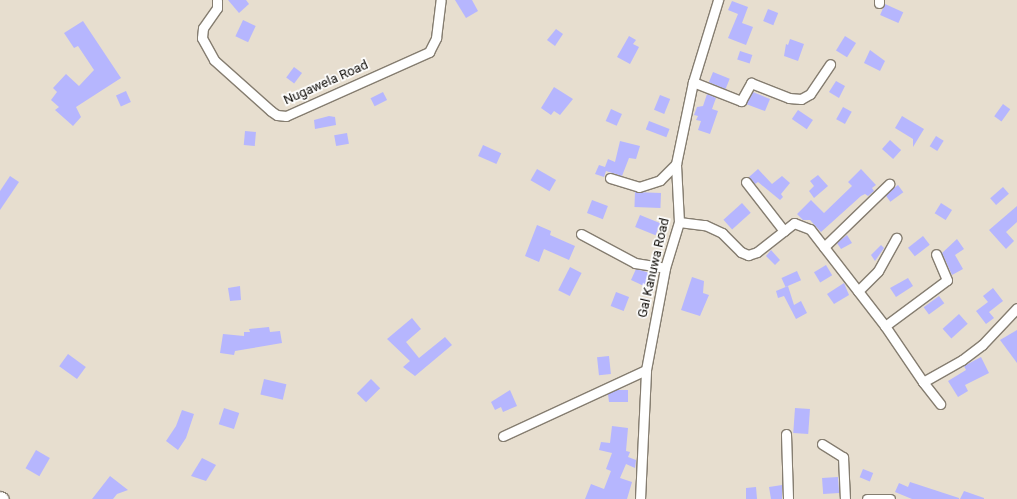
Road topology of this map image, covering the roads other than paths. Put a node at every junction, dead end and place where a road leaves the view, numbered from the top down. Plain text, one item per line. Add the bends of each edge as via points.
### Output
1 (217, 0) edge
2 (441, 0) edge
3 (718, 0) edge
4 (830, 64) dead end
5 (693, 82) junction
6 (676, 164) junction
7 (610, 178) dead end
8 (746, 182) dead end
9 (889, 184) dead end
10 (680, 222) junction
11 (784, 230) junction
12 (581, 234) dead end
13 (896, 238) dead end
14 (824, 246) junction
15 (936, 254) dead end
16 (665, 268) junction
17 (858, 292) junction
18 (1017, 308) edge
19 (885, 326) junction
20 (646, 370) junction
21 (922, 382) junction
22 (940, 404) dead end
23 (786, 434) dead end
24 (503, 436) dead end
25 (822, 444) dead end
26 (640, 499) edge
27 (788, 499) edge
28 (845, 499) edge
29 (867, 499) edge
30 (886, 499) edge

1 - 2 street, Nugawela Road via 218,8 203,28 202,38 214,60 271,111 286,116 429,52 436,38
3 - 5 street, Gal Kanuwa Road
4 - 5 street via 810,94 801,100 751,83 741,101
5 - 6 street, Gal Kanuwa Road
6 - 7 street via 660,180 639,187
6 - 10 street, Gal Kanuwa Road
8 - 11 street via 762,206
9 - 14 street
10 - 11 street via 722,233 741,252 748,255 758,252
10 - 16 street, Gal Kanuwa Road
11 - 14 street via 794,223 800,223 810,229
12 - 16 street via 635,263
13 - 17 street via 878,270
14 - 17 street
15 - 19 street via 947,280
16 - 20 street, Gal Kanuwa Road
17 - 19 street
18 - 21 street via 982,345 962,360
19 - 21 street
20 - 24 street
20 - 26 street, Gal Kanuwa Road
21 - 22 street
23 - 27 street
25 - 28 street via 843,457
29 - 30 street

